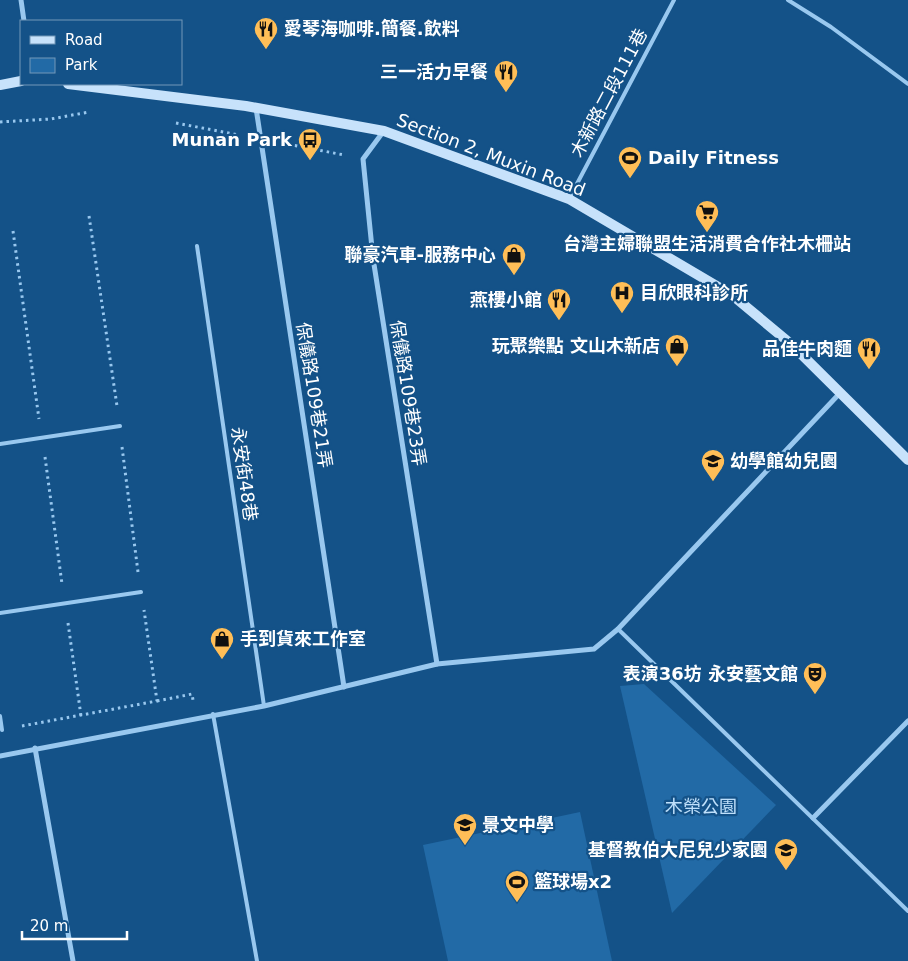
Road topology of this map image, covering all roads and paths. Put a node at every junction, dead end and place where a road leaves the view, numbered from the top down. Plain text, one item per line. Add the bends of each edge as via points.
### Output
1 (20, 0) edge
2 (674, 0) edge
3 (788, 0) edge
4 (24, 20) edge
5 (20, 81) edge
6 (908, 84) edge
7 (76, 85) edge
8 (0, 86) edge
9 (256, 108) junction
10 (94, 111) dead end
11 (0, 122) edge
12 (168, 122) dead end
13 (384, 131) junction
14 (261, 139) junction
15 (363, 159) junction
16 (569, 199) junction
17 (89, 216) dead end
18 (13, 231) dead end
19 (197, 246) dead end
20 (840, 392) junction
21 (120, 426) junction
22 (42, 438) junction
23 (0, 444) edge
24 (908, 460) edge
25 (141, 592) junction
26 (65, 604) junction
27 (0, 613) edge
28 (618, 629) junction
29 (437, 664) junction
30 (344, 687) junction
31 (264, 706) junction
32 (212, 714) junction
33 (0, 716) edge
34 (81, 716) junction
35 (908, 721) edge
36 (2, 730) joint
37 (35, 748) junction
38 (0, 756) edge
39 (813, 818) junction
40 (908, 911) edge
41 (73, 961) edge
42 (257, 961) edge

1 - 4 street
2 - 16 lane, 木新路二段111巷
3 - 6 lane via 831,27
5 - 8 main road
7 - 9 main road, Section 2, Muxin Road
9 - 13 main road, Section 2, Muxin Road
9 - 14 street, 保儀路109巷21弄
10 - 11 path via 51,119
12 - 14 path
13 - 15 street
13 - 16 main road, Section 2, Muxin Road
14 - 15 path
14 - 30 street, 保儀路109巷21弄
15 - 29 street, 保儀路109巷23弄 via 373,258
16 - 20 main road, Section 2, Muxin Road via 732,295 791,344
17 - 21 path
18 - 22 path
19 - 31 lane, 永安街48巷
20 - 24 main road, Section 2, Muxin Road
20 - 28 street
21 - 22 lane
21 - 25 path
22 - 23 lane
22 - 26 path
25 - 26 lane
25 - 34 path via 158,701
26 - 27 lane
26 - 34 path
28 - 29 street via 594,649
28 - 39 lane
29 - 30 street
30 - 31 street
31 - 32 street
32 - 37 street
32 - 42 lane
33 - 36 lane
34 - 36 path
35 - 39 street
37 - 38 street
37 - 41 street
39 - 40 lane

